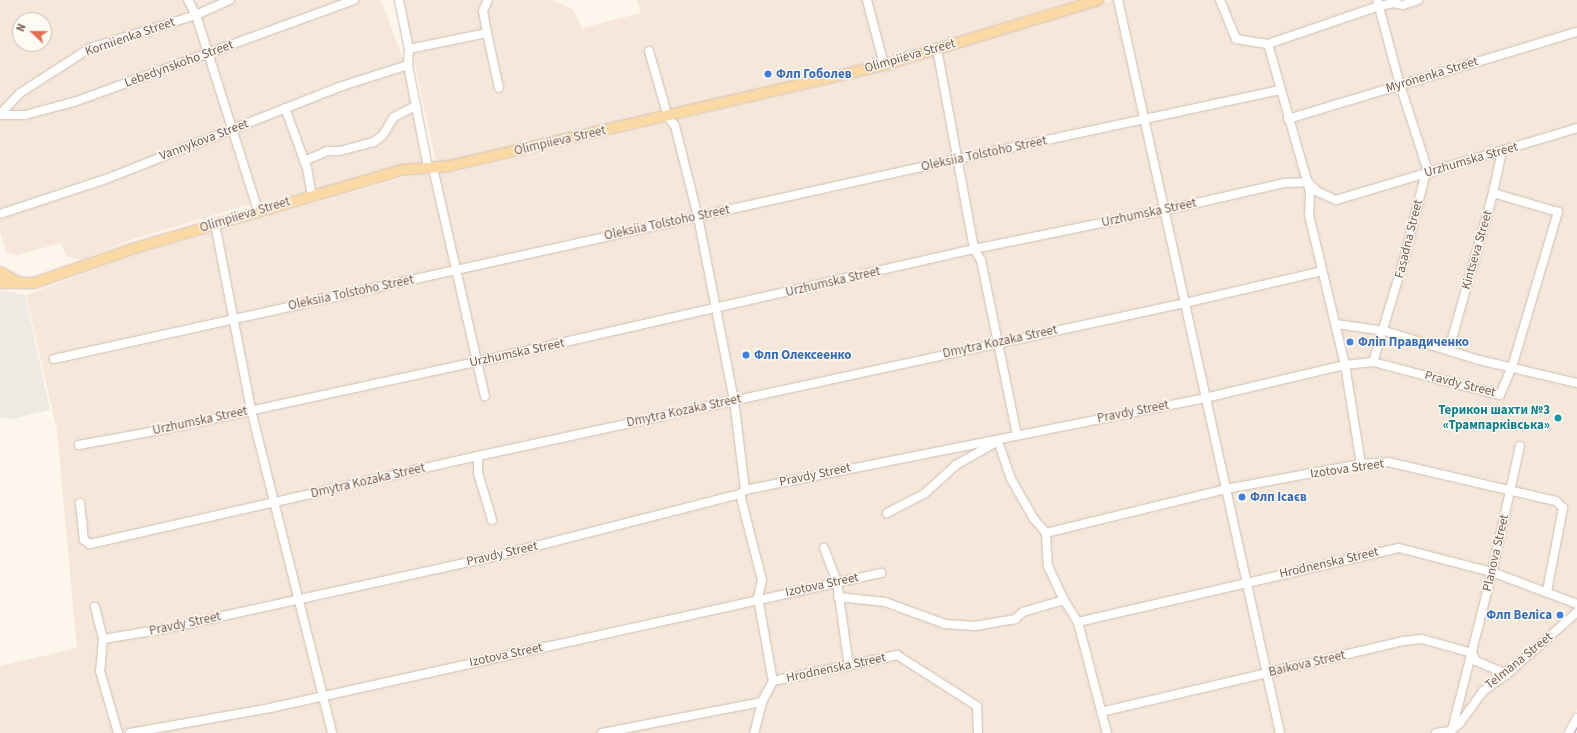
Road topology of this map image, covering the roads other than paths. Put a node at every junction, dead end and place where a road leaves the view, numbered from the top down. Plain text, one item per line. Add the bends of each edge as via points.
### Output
1 (188, 0) edge
2 (230, 0) edge
3 (354, 0) edge
4 (399, 0) edge
5 (488, 0) edge
6 (867, 0) edge
7 (1098, 0) edge
8 (1118, 0) edge
9 (1220, 0) edge
10 (1418, 0) edge
11 (1378, 3) edge
12 (196, 15) junction
13 (1577, 32) edge
14 (487, 33) junction
15 (1268, 44) junction
16 (409, 49) junction
17 (937, 49) junction
18 (649, 52) dead end
19 (208, 54) junction
20 (408, 65) junction
21 (884, 65) junction
22 (1400, 85) junction
23 (500, 88) dead end
24 (1281, 90) junction
25 (416, 106) junction
26 (285, 108) junction
27 (0, 115) edge
28 (668, 117) junction
29 (1146, 119) junction
30 (1288, 119) junction
31 (1577, 128) edge
32 (231, 130) junction
33 (1502, 151) junction
34 (958, 159) junction
35 (304, 160) junction
36 (431, 168) junction
37 (1426, 173) junction
38 (1308, 182) junction
39 (1493, 193) junction
40 (312, 196) junction
41 (1166, 210) junction
42 (258, 211) junction
43 (0, 214) edge
44 (698, 217) junction
45 (215, 224) junction
46 (974, 249) junction
47 (456, 270) junction
48 (1322, 271) junction
49 (0, 272) edge
50 (0, 283) edge
51 (24, 284) junction
52 (1185, 303) junction
53 (718, 308) junction
54 (233, 318) junction
55 (1336, 324) junction
56 (1385, 331) junction
57 (999, 342) junction
58 (1449, 348) junction
59 (54, 359) dead end
60 (477, 362) junction
61 (1373, 362) junction
62 (1345, 365) junction
63 (1512, 367) junction
64 (1577, 383) edge
65 (485, 396) dead end
66 (1205, 398) junction
67 (734, 400) junction
68 (251, 410) junction
69 (1017, 435) junction
70 (998, 441) junction
71 (79, 445) dead end
72 (1520, 446) dead end
73 (478, 456) junction
74 (1362, 464) junction
75 (1511, 488) junction
76 (1226, 489) junction
77 (742, 492) junction
78 (273, 502) junction
79 (80, 503) dead end
80 (887, 513) dead end
81 (492, 520) dead end
82 (1046, 533) junction
83 (824, 548) dead end
84 (881, 572) dead end
85 (1492, 572) junction
86 (837, 582) junction
87 (1246, 582) junction
88 (1547, 591) junction
89 (838, 597) junction
90 (758, 598) junction
91 (297, 600) junction
92 (1064, 600) junction
93 (1577, 604) edge
94 (95, 607) dead end
95 (1577, 612) edge
96 (1078, 622) junction
97 (103, 639) junction
98 (1472, 653) junction
99 (849, 666) junction
100 (1266, 674) junction
101 (1506, 674) junction
102 (773, 681) junction
103 (321, 695) junction
104 (762, 702) junction
105 (1101, 712) junction
106 (1577, 718) edge
107 (1450, 731) edge
108 (118, 733) edge
109 (130, 733) edge
110 (332, 733) edge
111 (602, 733) edge
112 (754, 733) edge
113 (978, 733) edge
114 (1107, 733) edge
115 (1280, 733) edge
116 (1436, 733) edge
117 (1568, 733) edge

1 - 12 street
2 - 12 street, Korniienka Street
3 - 19 street, Lebedynskoho Street
4 - 16 street
5 - 14 street via 483,11
6 - 21 street
7 - 17 main road, Olimpiieva Street
8 - 29 street
9 - 15 street via 1236,39
10 - 11 street via 1403,5
11 - 15 street
11 - 22 street
12 - 19 street
12 - 27 street, Korniienka Street via 90,48 20,93
13 - 22 street, Myronenka Street
14 - 16 street
14 - 23 street
15 - 24 street
16 - 20 street
17 - 21 main road, Olimpiieva Street
17 - 34 street
18 - 28 street
19 - 27 street, Lebedynskoho Street via 74,102 25,115
19 - 32 street
20 - 25 street
20 - 26 street, Vannykova Street
21 - 28 main road, Olimpiieva Street
22 - 30 street, Myronenka Street
22 - 37 street
24 - 29 street, Oleksiia Tolstoho Street
24 - 30 street
25 - 35 street via 394,117 383,135 374,142 340,151 327,151
25 - 36 street
26 - 32 street, Vannykova Street
26 - 35 street
28 - 36 main road, Olimpiieva Street
28 - 44 street via 676,126
29 - 34 street, Oleksiia Tolstoho Street
29 - 41 street
30 - 38 street
31 - 33 street, Urzhumska Street
32 - 42 street
32 - 43 street, Vannykova Street via 106,179
33 - 37 street, Urzhumska Street
33 - 39 street, Kintseva Street
34 - 44 street, Oleksiia Tolstoho Street
34 - 46 street
35 - 40 street
36 - 40 main road, Olimpiieva Street via 402,170
36 - 47 street
37 - 38 street, Urzhumska Street via 1336,200 1318,192
37 - 56 street, Fasadna Street
38 - 41 street, Urzhumska Street via 1285,183
38 - 48 street via 1309,215
39 - 58 street, Kintseva Street
39 - 63 street via 1558,212
40 - 42 main road, Olimpiieva Street
41 - 46 street, Urzhumska Street
41 - 52 street
42 - 45 main road, Olimpiieva Street
44 - 47 street, Oleksiia Tolstoho Street
44 - 53 street
45 - 51 main road, Olimpiieva Street via 34,283
45 - 54 street
46 - 53 street, Urzhumska Street
46 - 57 street via 981,260
47 - 54 street, Oleksiia Tolstoho Street
47 - 60 street
48 - 52 street, Dmytra Kozaka Street
48 - 55 street
49 - 51 main road
50 - 51 main road, Olimpiieva Street
52 - 57 street, Dmytra Kozaka Street
52 - 66 street
53 - 60 street, Urzhumska Street
53 - 67 street
54 - 59 street, Oleksiia Tolstoho Street
54 - 68 street
55 - 56 street
55 - 62 street
56 - 58 street
56 - 61 street, Fasadna Street
57 - 67 street, Dmytra Kozaka Street
57 - 69 street
58 - 63 street
60 - 65 street
60 - 68 street, Urzhumska Street
61 - 62 street, Pravdy Street
61 - 63 street, Pravdy Street via 1500,395
62 - 66 street, Pravdy Street
62 - 74 street
63 - 64 street
66 - 69 street, Pravdy Street
66 - 76 street
67 - 73 street, Dmytra Kozaka Street
67 - 77 street
68 - 71 street, Urzhumska Street
68 - 78 street
69 - 70 street, Pravdy Street
70 - 77 street, Pravdy Street
70 - 80 street via 956,465 924,494
70 - 82 street via 1011,479 1034,519
72 - 75 street, Planova Street
73 - 78 street, Dmytra Kozaka Street
73 - 81 street via 478,473
74 - 75 street, Izotova Street via 1388,462
74 - 76 street, Izotova Street
75 - 85 street, Planova Street
75 - 88 street, Izotova Street via 1556,500 1563,508
76 - 82 street, Izotova Street
76 - 87 street
77 - 90 street via 762,580
77 - 91 street, Pravdy Street via 505,554
78 - 79 street, Dmytra Kozaka Street via 90,544 84,540
78 - 91 street
82 - 92 street via 1048,566
83 - 86 street
84 - 86 street, Izotova Street
85 - 87 street, Hrodnenska Street via 1398,548
85 - 88 street, Hrodnenska Street
85 - 98 street, Planova Street
86 - 89 street
86 - 90 street, Izotova Street
87 - 96 street, Hrodnenska Street
87 - 100 street
88 - 93 street, Hrodnenska Street
89 - 92 street via 885,602 945,624 975,626 1015,619 1023,612
89 - 99 street
90 - 102 street
90 - 103 street, Izotova Street
91 - 97 street, Pravdy Street via 164,629
91 - 103 street
92 - 96 street
94 - 97 street
95 - 101 street, Telmana Street
96 - 105 street
97 - 108 street via 100,671
98 - 100 street, Baikova Street via 1415,640
98 - 101 street, Baikova Street via 1476,661
98 - 107 street, Planova Street
99 - 102 street, Hrodnenska Street
99 - 113 street, Hrodnenska Street via 897,655 977,706
100 - 105 street, Baikova Street
100 - 115 street
101 - 107 street, Telmana Street via 1482,691 1460,724
102 - 104 street
103 - 109 street, Izotova Street via 270,708
103 - 110 street
104 - 111 street
104 - 112 street
105 - 114 street
106 - 117 street
107 - 116 street

